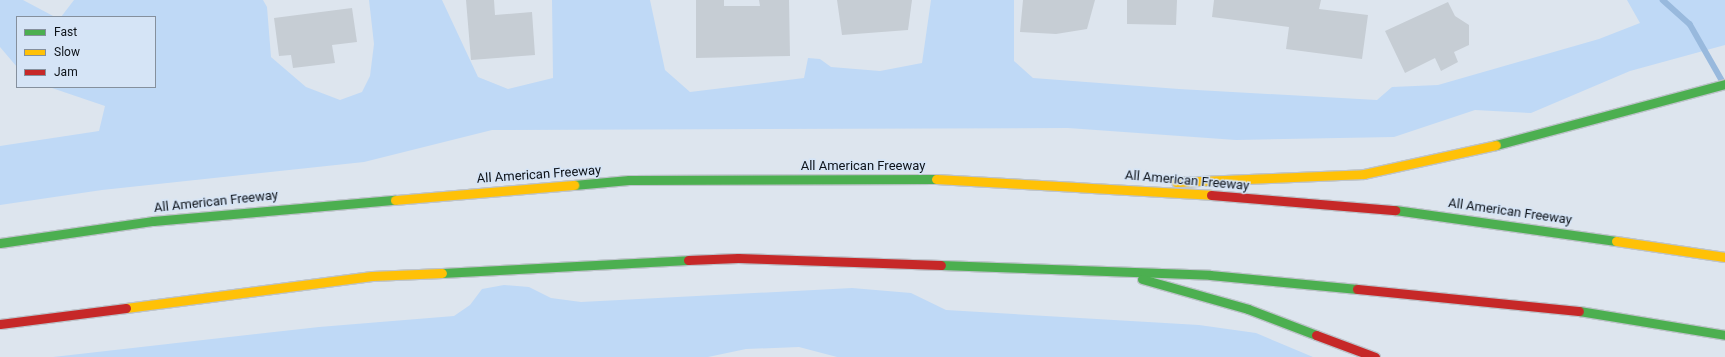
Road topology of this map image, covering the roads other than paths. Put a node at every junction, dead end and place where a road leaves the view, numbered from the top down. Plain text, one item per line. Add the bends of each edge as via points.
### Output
1 (1725, 84) edge
2 (1128, 188) junction
3 (0, 242) edge
4 (1725, 257) edge
5 (1116, 270) junction
6 (0, 324) edge
7 (1725, 335) edge
8 (1375, 357) edge

1 - 2 highway via 1508,142 1364,174 1198,180
2 - 3 highway, All American Freeway via 921,178 630,180 592,186 435,195 153,221
2 - 4 highway, All American Freeway via 1434,214
5 - 6 highway via 738,258 650,261 372,276
5 - 7 highway via 1210,275 1553,307
5 - 8 highway via 1248,309

